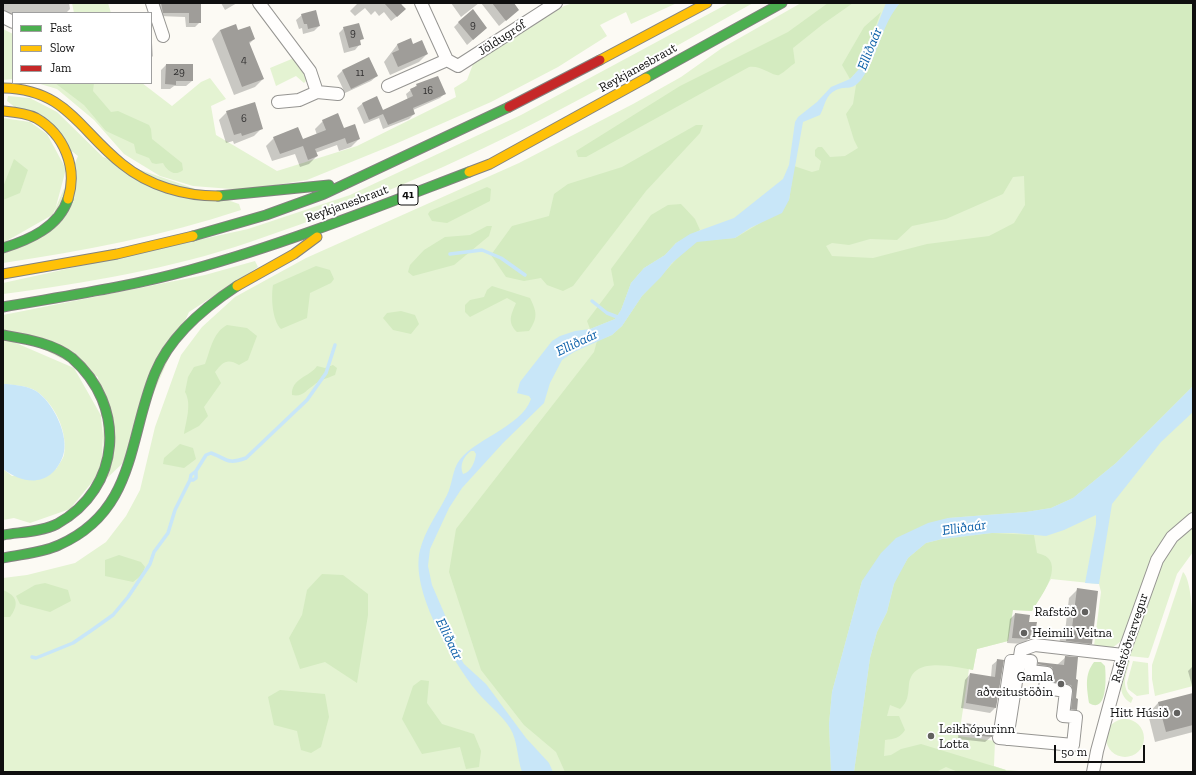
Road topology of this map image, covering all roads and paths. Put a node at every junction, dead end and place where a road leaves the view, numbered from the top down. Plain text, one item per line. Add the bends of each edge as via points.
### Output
1 (152, 3) edge
2 (260, 3) edge
3 (421, 3) edge
4 (556, 3) edge
5 (707, 3) edge
6 (782, 3) edge
7 (3, 17) edge
8 (12, 22) edge
9 (163, 36) dead end
10 (447, 60) junction
11 (388, 86) dead end
12 (3, 88) edge
13 (317, 92) junction
14 (338, 94) dead end
15 (278, 102) dead end
16 (3, 111) edge
17 (342, 185) junction
18 (330, 225) junction
19 (3, 248) edge
20 (3, 274) edge
21 (3, 307) edge
22 (3, 335) edge
23 (1193, 518) edge
24 (40, 529) junction
25 (3, 530) edge
26 (3, 535) edge
27 (3, 558) edge
28 (1122, 655) junction
29 (1019, 661) junction
30 (1093, 772) edge

1 - 9 street
2 - 13 street via 310,71
3 - 10 street
4 - 10 street, Jöldugróf via 458,66
5 - 17 highway, Reykjanesbraut via 454,136
6 - 18 highway, Reykjanesbraut / 41 via 490,164
7 - 8 street
10 - 11 street
12 - 17 highway via 23,89 52,99 125,167 141,178 170,190 222,197 253,195 303,186
13 - 14 street
13 - 15 street via 299,100
16 - 19 highway via 24,114 47,125 69,158 71,175 70,193 58,216 30,238
17 - 20 highway, Reykjanesbraut via 304,202 177,241 62,266
18 - 21 highway, Reykjanesbraut / 41 via 190,270 117,287
18 - 27 highway via 306,247 226,294 183,331 156,372 126,476 115,498 99,519 87,530 59,545
22 - 24 highway via 47,345 71,359 94,382 102,395 108,414 111,449 107,465 96,488 72,514
23 - 28 street, Rafstöðvarvegur via 1172,537 1157,560
24 - 25 highway
24 - 26 highway
28 - 29 street via 1035,645 1021,650
28 - 30 street, Rafstöðvarvegur
29 - 29 street via 1007,739 1073,745 1076,717 1063,716 1066,691 1045,688 1047,673 1030,671 1031,661

